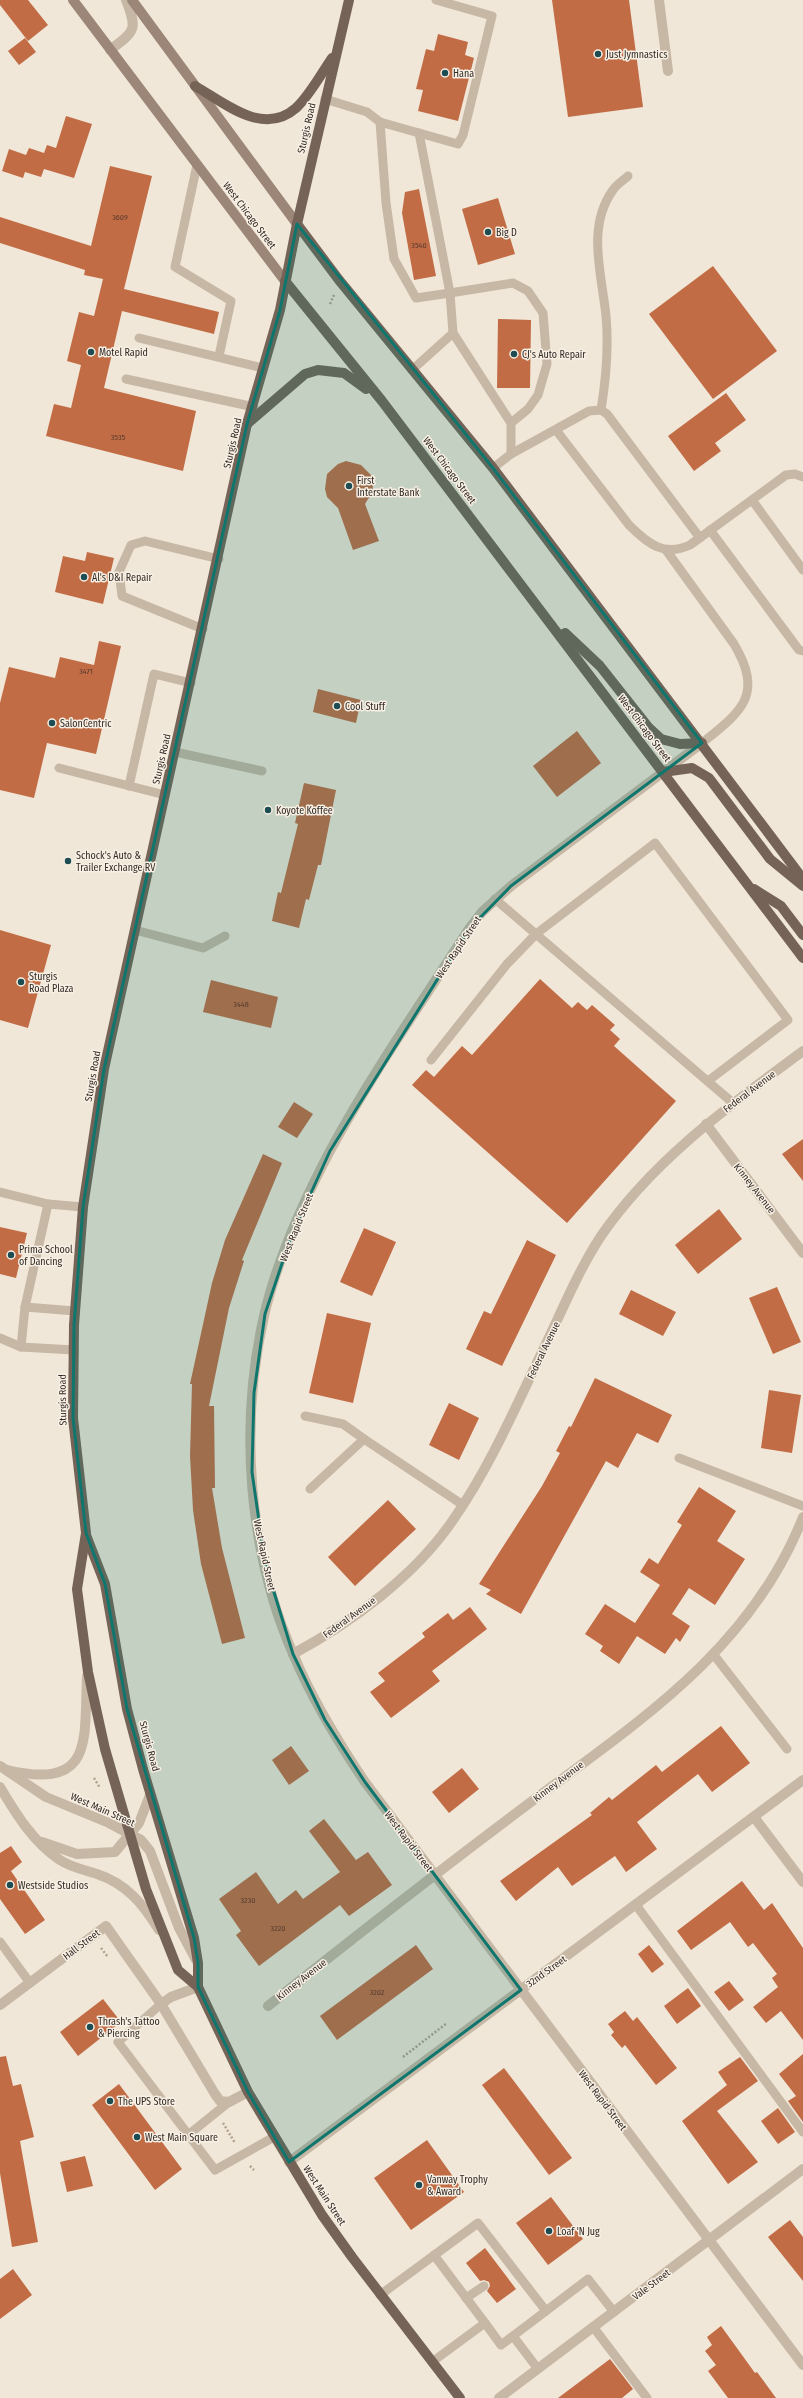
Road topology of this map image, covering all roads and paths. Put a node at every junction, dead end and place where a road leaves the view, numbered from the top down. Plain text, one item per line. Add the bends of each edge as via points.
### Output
1 (73, 0) edge
2 (126, 0) edge
3 (132, 0) edge
4 (349, 0) edge
5 (436, 0) edge
6 (659, 0) edge
7 (110, 50) junction
8 (335, 55) junction
9 (668, 70) dead end
10 (195, 86) junction
11 (325, 99) junction
12 (380, 122) junction
13 (419, 133) junction
14 (197, 165) junction
15 (628, 176) dead end
16 (297, 224) junction
17 (285, 280) junction
18 (450, 293) junction
19 (453, 333) junction
20 (139, 338) dead end
21 (219, 356) junction
22 (263, 368) junction
23 (412, 370) junction
24 (126, 379) dead end
25 (382, 401) junction
26 (254, 407) junction
27 (601, 410) junction
28 (511, 423) junction
29 (247, 424) junction
30 (556, 430) junction
31 (511, 454) junction
32 (492, 468) junction
33 (803, 477) edge
34 (752, 500) junction
35 (710, 530) junction
36 (700, 538) junction
37 (666, 550) junction
38 (219, 559) junction
39 (803, 570) edge
40 (546, 616) junction
41 (203, 629) junction
42 (803, 651) edge
43 (191, 683) junction
44 (702, 743) junction
45 (175, 752) junction
46 (59, 768) dead end
47 (262, 771) dead end
48 (663, 772) junction
49 (129, 786) junction
50 (166, 795) junction
51 (803, 879) edge
52 (749, 886) junction
53 (803, 886) edge
54 (495, 899) junction
55 (135, 930) junction
56 (536, 934) junction
57 (803, 935) edge
58 (225, 936) dead end
59 (803, 958) edge
60 (803, 1051) edge
61 (431, 1060) dead end
62 (708, 1082) junction
63 (733, 1103) junction
64 (706, 1124) junction
65 (0, 1192) edge
66 (48, 1204) junction
67 (84, 1207) junction
68 (803, 1253) edge
69 (25, 1307) junction
70 (75, 1311) junction
71 (0, 1338) edge
72 (21, 1347) junction
73 (74, 1350) junction
74 (305, 1416) dead end
75 (364, 1439) junction
76 (679, 1458) dead end
77 (310, 1488) dead end
78 (463, 1505) junction
79 (803, 1506) edge
80 (803, 1517) edge
81 (86, 1533) junction
82 (293, 1654) junction
83 (714, 1655) junction
84 (88, 1672) junction
85 (787, 1748) dead end
86 (1, 1767) edge
87 (803, 1780) edge
88 (2, 1794) edge
89 (150, 1794) junction
90 (754, 1817) junction
91 (131, 1834) junction
92 (36, 1840) junction
93 (435, 1875) junction
94 (803, 1882) edge
95 (636, 1905) junction
96 (164, 1938) junction
97 (0, 1942) edge
98 (198, 1963) junction
99 (30, 1983) junction
100 (198, 1987) junction
101 (521, 1990) junction
102 (161, 2004) junction
103 (0, 2005) edge
104 (268, 2006) dead end
105 (447, 2023) dead end
106 (399, 2060) dead end
107 (248, 2092) junction
108 (229, 2102) junction
109 (803, 2132) edge
110 (188, 2135) junction
111 (274, 2137) junction
112 (289, 2162) junction
113 (803, 2169) edge
114 (709, 2240) junction
115 (434, 2255) junction
116 (510, 2265) junction
117 (502, 2271) dead end
118 (484, 2286) dead end
119 (380, 2294) junction
120 (466, 2298) junction
121 (546, 2312) junction
122 (614, 2312) junction
123 (485, 2323) junction
124 (594, 2328) junction
125 (513, 2336) junction
126 (432, 2362) junction
127 (803, 2365) edge
128 (538, 2369) junction
129 (460, 2398) edge
130 (499, 2398) edge
131 (647, 2398) edge

1 - 7 main road, West Chicago Street
2 - 7 street via 134,20 130,34
3 - 10 main road
4 - 8 main road, Sturgis Road
5 - 13 lane via 492,16 463,135 458,144
6 - 9 street
7 - 14 main road, West Chicago Street
8 - 10 main road via 297,107 273,120 247,116
8 - 11 main road, Sturgis Road
10 - 16 main road
11 - 12 lane via 367,112
11 - 16 main road, Sturgis Road
12 - 13 lane
12 - 18 lane via 386,203 394,259 416,298
13 - 18 lane
14 - 17 main road, West Chicago Street
14 - 21 lane via 175,268 231,301
15 - 27 lane via 613,190 599,220 598,253 606,316 607,367
16 - 17 main road, Sturgis Road
16 - 23 main road
17 - 22 main road, Sturgis Road via 280,310
17 - 25 main road, West Chicago Street
18 - 19 lane
18 - 28 lane via 513,283 528,291 543,313 547,364 538,395 528,409
19 - 23 lane
19 - 28 lane
20 - 21 lane
21 - 22 lane
22 - 26 main road, Sturgis Road
23 - 32 main road
24 - 26 lane
25 - 29 main road via 344,373 318,370 306,374
25 - 40 main road, West Chicago Street
26 - 29 main road, Sturgis Road
27 - 30 lane via 589,411
27 - 36 lane via 607,414
28 - 31 lane
29 - 38 main road, Sturgis Road
30 - 31 lane
30 - 37 lane via 629,525 641,538
31 - 32 lane
32 - 44 main road
33 - 34 lane via 786,475
34 - 35 lane
34 - 39 lane
35 - 36 lane
35 - 42 lane via 799,650
36 - 37 lane via 678,551
37 - 44 lane via 734,644 748,674 749,688 739,710
38 - 41 main road, Sturgis Road
38 - 41 lane via 145,541 131,545 119,572 122,596
40 - 44 main road via 600,666 649,728 661,739 680,744
40 - 48 main road, West Chicago Street
41 - 43 main road, Sturgis Road
43 - 45 main road, Sturgis Road
43 - 49 lane via 154,674
44 - 48 street, West Rapid Street
44 - 51 main road
45 - 47 lane
45 - 50 main road, Sturgis Road
46 - 49 lane
48 - 52 main road, West Chicago Street
48 - 53 main road via 692,768 709,778 770,859
48 - 54 street, West Rapid Street
49 - 50 lane
50 - 55 main road, Sturgis Road
52 - 57 main road via 781,906
52 - 59 main road, West Chicago Street
54 - 56 lane
54 - 82 street, West Rapid Street via 469,929 330,1151 291,1236 265,1314 257,1352 251,1434 252,1472 256,1518 265,1562 279,1617
55 - 58 lane via 203,948
55 - 67 main road, Sturgis Road via 104,1069
56 - 61 lane via 507,964
56 - 62 lane
56 - 62 lane via 655,843 788,1020
60 - 63 street, Federal Avenue
62 - 63 lane
63 - 64 street, Federal Avenue
64 - 68 street, Kinney Avenue
64 - 78 street, Federal Avenue via 638,1188 600,1237 582,1268 488,1464
65 - 66 lane
66 - 67 lane
66 - 69 lane
67 - 70 main road, Sturgis Road
69 - 70 lane
69 - 72 lane
70 - 73 main road, Sturgis Road
71 - 72 lane
72 - 73 lane
73 - 81 main road, Sturgis Road via 73,1418
74 - 75 lane via 343,1424
75 - 77 lane
75 - 78 lane
76 - 79 lane
78 - 82 street, Federal Avenue via 432,1547 385,1591 334,1629
80 - 83 street, Kinney Avenue via 792,1544 770,1584 743,1622
81 - 84 main road, Sturgis Road via 78,1589
81 - 89 main road, Sturgis Road via 105,1584 127,1709
82 - 93 street, West Rapid Street via 342,1749
83 - 85 lane
83 - 93 street, Kinney Avenue via 685,1684
84 - 86 street via 84,1734 81,1752 76,1762 60,1773 49,1775
84 - 91 main road, Sturgis Road via 105,1749
86 - 91 street, West Main Street via 46,1797 109,1822
87 - 90 street, 32nd Street
88 - 92 street, West Main Street
89 - 91 street via 139,1823
89 - 98 main road, Sturgis Road via 186,1909
90 - 94 street
90 - 95 street, 32nd Street
91 - 92 street via 115,1852 93,1855 77,1854
91 - 96 main road, Sturgis Road via 144,1882
91 - 98 street, West Main Street via 141,1840 150,1851 180,1928
92 - 96 street, West Main Street via 61,1861 124,1886 145,1907
93 - 101 street, West Rapid Street
93 - 104 street, Kinney Avenue
95 - 101 street, 32nd Street
95 - 109 lane
96 - 100 main road, West Main Street via 178,1970
97 - 99 lane
98 - 100 main road, West Main Street
99 - 102 street, Hall Street via 106,1926
99 - 103 street, Hall Street
100 - 102 street via 171,1997
100 - 107 main road, West Main Street
101 - 112 street, 32nd Street
101 - 114 street, West Rapid Street
102 - 108 street, Hall Street via 207,2084 220,2101
102 - 110 lane via 118,2042
105 - 106 path
107 - 108 street
107 - 111 main road, West Main Street
108 - 110 lane
110 - 111 lane via 215,2170
111 - 112 main road, West Main Street
112 - 119 main road, West Main Street via 337,2237
113 - 114 street, Vale Street
114 - 122 street, Vale Street
114 - 127 street, West Rapid Street
115 - 116 lane via 478,2223
115 - 119 lane
115 - 120 lane
116 - 117 lane
116 - 121 lane
118 - 120 lane
119 - 126 main road, West Main Street
120 - 123 lane
121 - 122 lane via 588,2279
121 - 125 lane
122 - 124 street, Vale Street
123 - 125 lane via 501,2345
123 - 126 lane
124 - 128 street, Vale Street
124 - 131 lane
125 - 128 lane
126 - 129 main road, West Main Street
128 - 130 street, Vale Street

